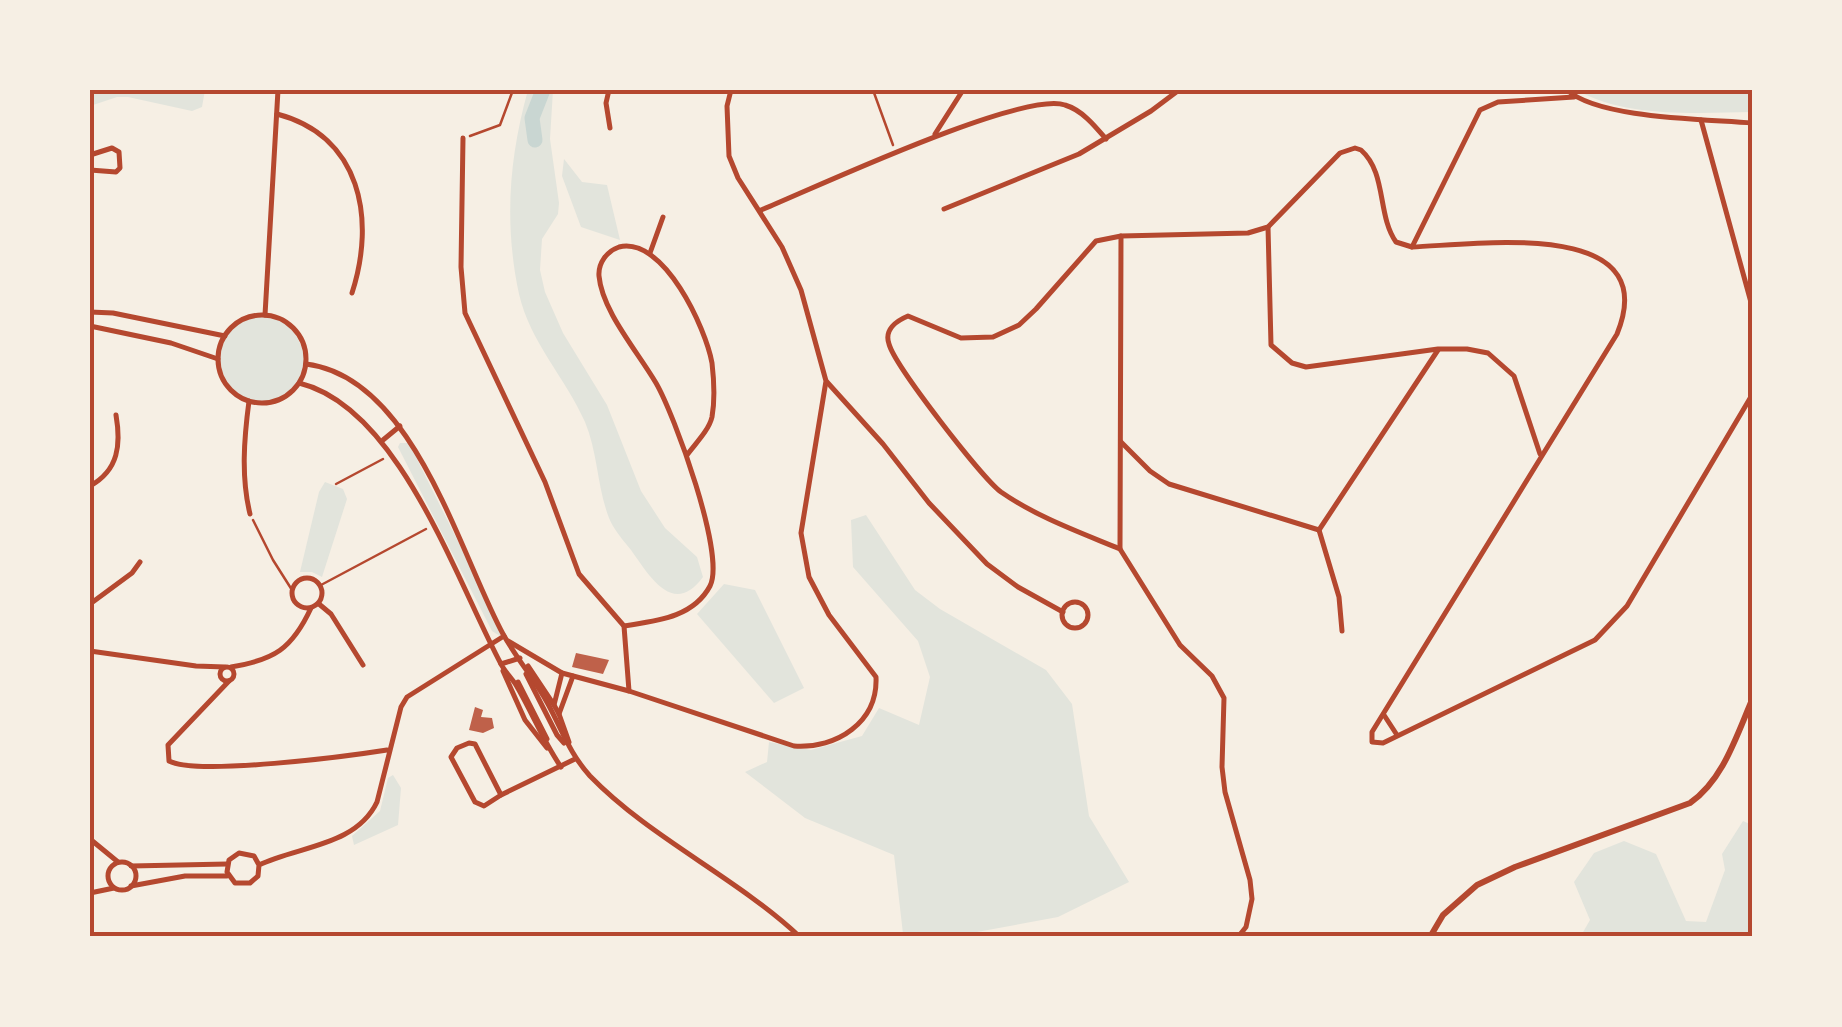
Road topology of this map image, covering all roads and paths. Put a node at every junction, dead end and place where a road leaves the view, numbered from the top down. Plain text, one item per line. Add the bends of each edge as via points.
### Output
1 (278, 90) edge
2 (513, 90) edge
3 (608, 90) edge
4 (731, 90) edge
5 (873, 90) edge
6 (963, 90) edge
7 (1178, 90) edge
8 (1567, 90) edge
9 (1574, 97) junction
10 (277, 114) junction
11 (1700, 120) junction
12 (1752, 123) edge
13 (610, 128) dead end
14 (934, 137) junction
15 (464, 138) joint
16 (1106, 139) junction
17 (90, 154) edge
18 (897, 154) junction
19 (90, 170) edge
20 (944, 209) dead end
21 (761, 210) junction
22 (662, 216) dead end
23 (1268, 227) junction
24 (1121, 236) junction
25 (1412, 247) junction
26 (650, 254) junction
27 (352, 294) dead end
28 (1752, 306) edge
29 (90, 312) edge
30 (265, 316) junction
31 (90, 326) edge
32 (225, 336) junction
33 (1438, 350) junction
34 (218, 359) junction
35 (306, 364) junction
36 (826, 381) junction
37 (299, 383) junction
38 (1752, 395) edge
39 (249, 401) junction
40 (116, 415) dead end
41 (400, 426) junction
42 (383, 441) junction
43 (1121, 442) junction
44 (393, 454) junction
45 (687, 454) junction
46 (1540, 455) junction
47 (336, 484) dead end
48 (90, 486) edge
49 (250, 514) joint
50 (432, 526) junction
51 (1320, 530) junction
52 (1120, 549) junction
53 (140, 562) dead end
54 (321, 585) junction
55 (292, 590) junction
56 (90, 604) edge
57 (315, 606) junction
58 (1063, 612) junction
59 (624, 626) junction
60 (1342, 631) dead end
61 (506, 639) junction
62 (491, 643) junction
63 (90, 651) edge
64 (521, 660) junction
65 (363, 664) dead end
66 (502, 666) junction
67 (228, 667) junction
68 (562, 673) junction
69 (573, 676) junction
70 (229, 681) junction
71 (629, 690) junction
72 (1752, 700) edge
73 (554, 705) junction
74 (559, 714) junction
75 (1384, 714) junction
76 (1396, 735) junction
77 (388, 750) junction
78 (551, 753) junction
79 (572, 754) junction
80 (561, 767) junction
81 (501, 795) junction
82 (90, 839) edge
83 (118, 862) junction
84 (227, 864) junction
85 (259, 865) junction
86 (131, 866) junction
87 (228, 876) junction
88 (131, 886) junction
89 (114, 888) junction
90 (90, 894) edge
91 (1241, 936) edge
92 (800, 937) edge
93 (1430, 937) edge

1 - 10 street
2 - 15 path via 500,125
3 - 13 street
4 - 21 street via 729,156
5 - 18 path
6 - 14 street
7 - 16 street
8 - 9 street
9 - 11 street
9 - 25 street via 1498,102 1480,110
10 - 27 street via 302,120 322,135 354,176 362,226
10 - 30 street
11 - 12 street
11 - 28 street
14 - 16 street via 1052,102 1067,105
14 - 18 street
15 - 59 street via 466,313 545,482 579,574
16 - 20 street
17 - 19 street via 112,148 120,160 116,172
18 - 21 street
21 - 36 street via 802,290
22 - 26 street
23 - 24 street via 1248,234
23 - 25 street via 1340,154 1355,148 1373,163 1391,235
23 - 33 street via 1272,346 1280,356 1306,367
24 - 43 street
24 - 52 street via 1096,242 1036,309 994,338 961,338 908,316 897,320 887,342 976,469 999,490 1044,518
25 - 46 street via 1548,243 1588,252 1622,283 1626,310 1617,334
26 - 45 street via 678,284 712,363 712,421
26 - 45 street via 634,246 612,250 598,270 600,285
29 - 32 street
30 - 32 street via 239,322
30 - 35 street via 296,331
31 - 34 street
32 - 34 street
33 - 46 street via 1467,348 1502,362 1522,395
33 - 51 street
34 - 39 street via 226,384
35 - 37 street
35 - 41 street via 358,386
36 - 58 street via 987,564
36 - 71 street via 804,505 804,560 817,597 876,677 869,713 842,736 794,746
37 - 39 street via 275,401
37 - 42 street via 352,408
38 - 76 street via 1617,619 1595,640
39 - 49 street via 244,458
40 - 48 street via 120,441 112,467
41 - 42 street
41 - 61 street
42 - 44 street
43 - 51 street via 1169,484
43 - 52 street
44 - 47 path
44 - 50 street
45 - 59 street via 713,556 712,584 690,608
46 - 75 street
49 - 55 path
50 - 54 path
50 - 62 street
51 - 60 street
52 - 91 street via 1180,645 1224,698 1225,792 1250,880 1250,913
53 - 56 street
54 - 55 street via 305,578
54 - 57 street
55 - 57 street via 296,604
57 - 65 street via 331,614
57 - 67 street via 264,662
58 - 58 street via 1072,628 1088,617 1076,602
59 - 71 street
61 - 62 street
61 - 64 street
61 - 68 street
62 - 66 street
62 - 77 street via 407,697
63 - 67 street
64 - 66 street
64 - 73 street
64 - 79 street via 556,736
66 - 78 street via 526,695
66 - 78 street via 525,720
67 - 70 street via 235,673
67 - 70 street via 220,675
68 - 69 street
68 - 73 street
69 - 71 street
69 - 74 street
70 - 77 street via 168,745 167,756 180,765 214,766
72 - 93 street via 1706,791 1690,803 1477,885 1443,915
73 - 74 street
74 - 79 street
75 - 76 street
75 - 76 street via 1372,742
77 - 85 street via 370,816 342,838
78 - 80 street
79 - 80 street
79 - 92 street via 604,789
80 - 81 street
81 - 81 street via 474,744 452,753 480,806
82 - 83 street
83 - 86 street
83 - 89 street via 108,871
84 - 85 street via 244,852
84 - 86 street
84 - 87 street
85 - 87 street via 250,883
86 - 88 street
87 - 88 street
88 - 89 street
89 - 90 street

